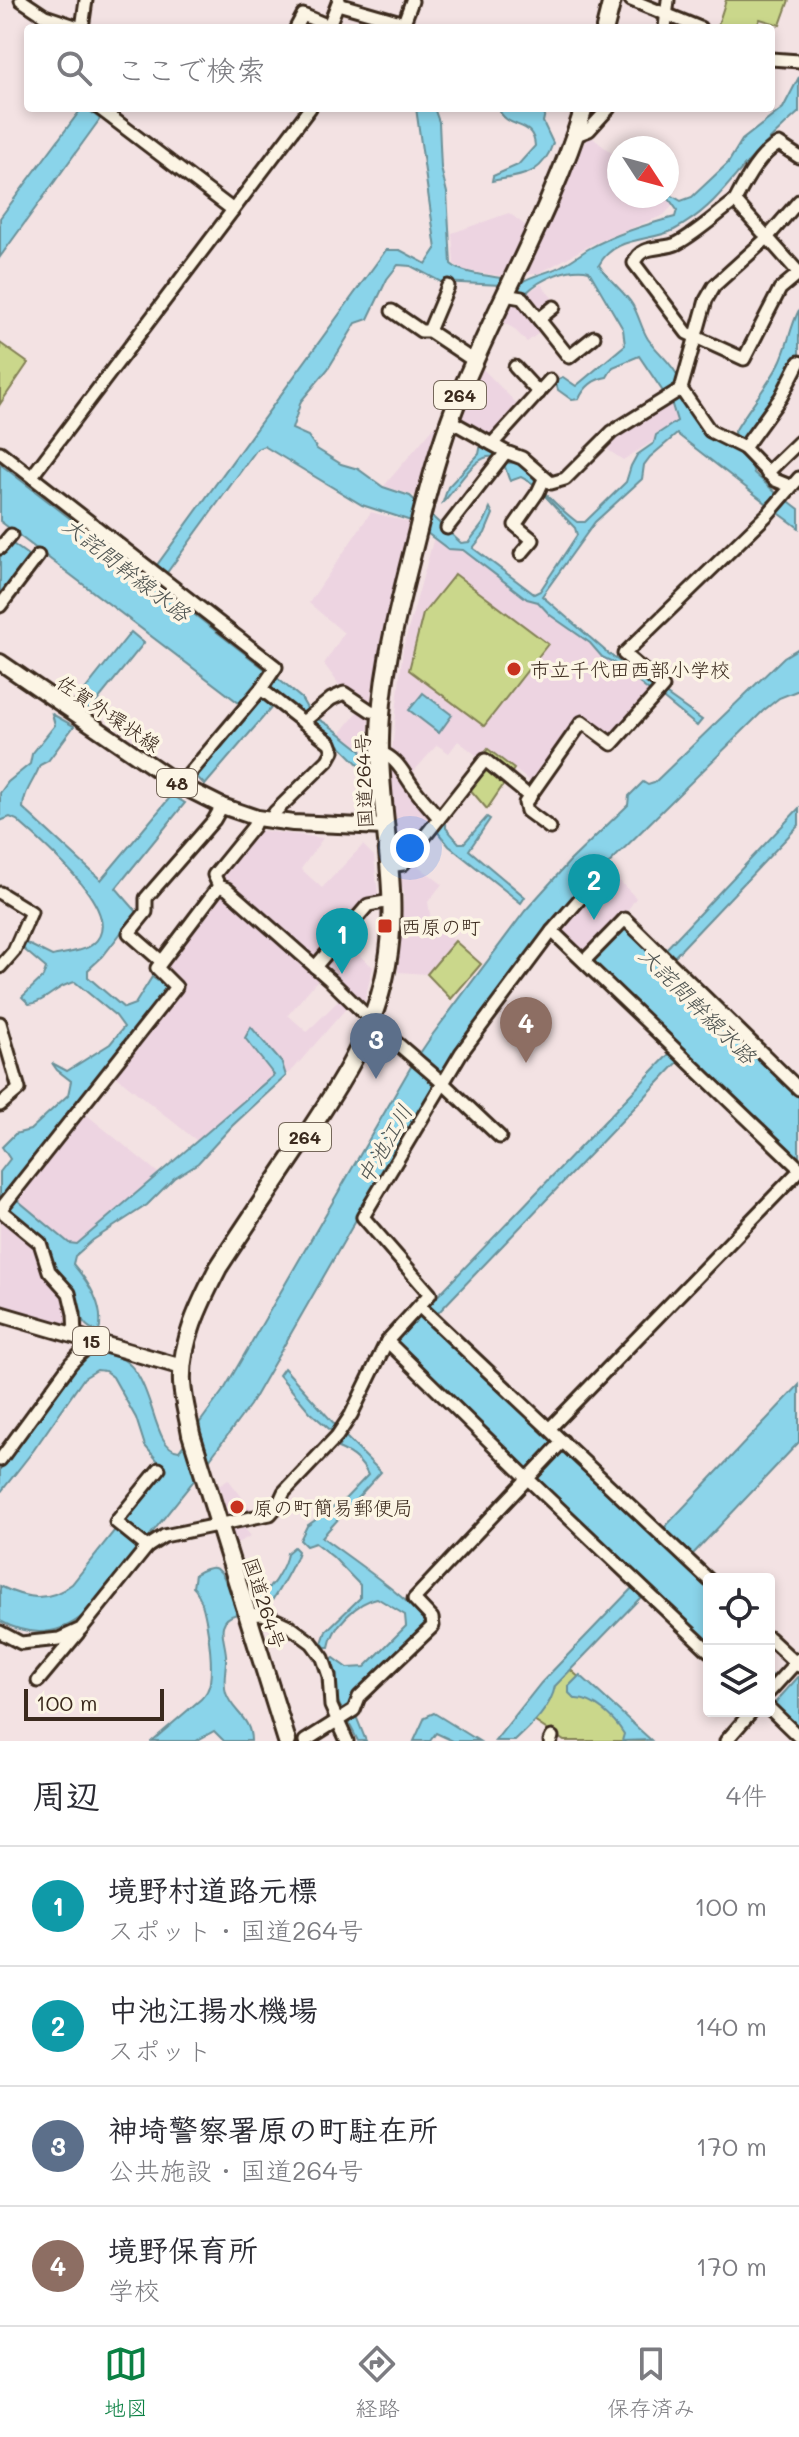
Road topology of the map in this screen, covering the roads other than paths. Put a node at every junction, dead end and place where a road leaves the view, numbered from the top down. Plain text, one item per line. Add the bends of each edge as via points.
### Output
1 (21, 0) edge
2 (86, 0) edge
3 (612, 0) edge
4 (631, 0) edge
5 (668, 0) edge
6 (412, 1) edge
7 (339, 2) edge
8 (667, 13) junction
9 (70, 24) edge
10 (83, 24) edge
11 (298, 24) edge
12 (322, 24) edge
13 (329, 24) edge
14 (398, 24) edge
15 (404, 24) edge
16 (606, 24) edge
17 (666, 24) edge
18 (691, 24) edge
19 (775, 59) edge
20 (799, 61) edge
21 (104, 112) edge
22 (307, 112) edge
23 (583, 112) edge
24 (605, 112) edge
25 (576, 135) junction
26 (799, 157) edge
27 (735, 201) junction
28 (799, 201) edge
29 (233, 210) junction
30 (766, 239) junction
31 (799, 274) edge
32 (448, 286) dead end
33 (509, 287) junction
34 (554, 307) dead end
35 (392, 311) dead end
36 (539, 319) junction
37 (429, 331) junction
38 (696, 336) junction
39 (594, 337) dead end
40 (474, 361) junction
41 (799, 362) edge
42 (515, 367) dead end
43 (550, 380) dead end
44 (679, 390) junction
45 (539, 393) junction
46 (449, 420) junction
47 (799, 442) edge
48 (492, 444) junction
49 (738, 444) junction
50 (0, 452) edge
51 (502, 458) junction
52 (767, 473) junction
53 (32, 476) junction
54 (544, 479) junction
55 (794, 482) edge
56 (447, 528) dead end
57 (11, 535) dead end
58 (0, 548) edge
59 (521, 554) dead end
60 (38, 556) dead end
61 (0, 606) edge
62 (0, 662) edge
63 (261, 689) junction
64 (381, 712) junction
65 (308, 719) junction
66 (380, 752) junction
67 (180, 785) junction
68 (530, 797) junction
69 (222, 806) junction
70 (264, 818) junction
71 (439, 818) junction
72 (384, 827) junction
73 (550, 828) dead end
74 (389, 866) junction
75 (219, 886) junction
76 (591, 886) dead end
77 (0, 893) edge
78 (391, 901) junction
79 (552, 931) junction
80 (161, 961) junction
81 (584, 961) junction
82 (0, 967) edge
83 (315, 967) junction
84 (372, 1021) junction
85 (0, 1023) edge
86 (443, 1083) junction
87 (799, 1089) edge
88 (0, 1105) edge
89 (500, 1137) dead end
90 (799, 1170) edge
91 (4, 1205) edge
92 (425, 1312) junction
93 (0, 1314) edge
94 (75, 1336) junction
95 (93, 1341) junction
96 (387, 1341) junction
97 (182, 1367) junction
98 (550, 1428) junction
99 (563, 1441) junction
100 (0, 1460) edge
101 (159, 1469) dead end
102 (528, 1479) junction
103 (218, 1524) junction
104 (147, 1547) junction
105 (703, 1574) edge
106 (246, 1609) junction
107 (81, 1629) junction
108 (0, 1632) edge
109 (775, 1643) edge
110 (703, 1645) edge
111 (798, 1663) edge
112 (38, 1681) dead end
113 (775, 1686) edge
114 (775, 1714) edge
115 (345, 1716) junction
116 (747, 1717) edge
117 (799, 1737) edge
118 (287, 1741) edge
119 (305, 1741) edge
120 (347, 1741) edge
121 (726, 1741) edge

1 - 9 street
2 - 10 street
3 - 16 highway
4 - 8 street
5 - 8 street
6 - 15 street
7 - 13 street
7 - 14 street
8 - 17 street
8 - 18 street
11 - 12 street via 303,15
19 - 20 street
21 - 29 street
22 - 29 street
23 - 25 highway, 国道264号 / 264
24 - 25 street via 589,130
25 - 33 highway, 国道264号 / 264
26 - 27 street via 779,144 772,148
27 - 30 street
27 - 38 street via 676,245 647,250 634,263 687,333
28 - 30 street
29 - 53 street
30 - 31 street
30 - 38 street via 714,286
31 - 38 street via 780,289 744,359
32 - 37 street
33 - 36 street
33 - 40 highway, 国道264号 / 264
34 - 36 street
35 - 37 street
36 - 39 street via 569,357
37 - 40 street
38 - 44 street
40 - 46 highway, 国道264号 / 264
41 - 49 street via 781,397
42 - 45 street
43 - 45 street
44 - 49 street via 710,431
44 - 54 street via 612,432 565,479
45 - 48 street
46 - 48 street
46 - 64 highway, 国道264号 / 264 via 392,636
47 - 52 street
48 - 51 street
49 - 52 street
50 - 53 street
51 - 54 street via 522,458
51 - 56 street
52 - 55 street via 775,480
53 - 63 street via 276,667
54 - 59 street via 515,525 533,540
55 - 68 street via 624,654 663,687 612,744 582,722
57 - 58 street
60 - 61 street
62 - 67 main road, 佐賀外環状線 / 48
63 - 65 street
63 - 67 street
64 - 65 street via 344,693
64 - 66 highway, 国道264号 / 264
65 - 70 street via 333,751
66 - 71 street via 403,768
66 - 72 highway, 国道264号 / 264
67 - 69 main road, 佐賀外環状線 / 48
68 - 71 street via 485,760
68 - 73 street via 527,811
69 - 70 main road, 佐賀外環状線 / 48
69 - 80 street via 146,898 146,912 129,933
70 - 72 main road, 佐賀外環状線 / 48
70 - 75 street via 214,875
71 - 74 street via 403,864
72 - 74 highway, 国道264号 / 264
74 - 78 highway, 国道264号 / 264
75 - 80 street
75 - 83 street
76 - 79 street
77 - 82 street via 31,912 14,951
78 - 83 street via 368,905
78 - 84 highway, 国道264号 / 264 via 387,966
79 - 81 street
79 - 86 street
80 - 91 street via 157,968 176,987
81 - 87 street via 625,919
81 - 90 street
83 - 84 street
84 - 86 street
84 - 97 highway, 国道264号 / 264 via 337,1090 218,1268 202,1299
85 - 88 street via 19,1089
86 - 89 street
86 - 92 street via 363,1217 430,1294
90 - 98 street
91 - 94 street via 40,1243 49,1271 69,1293
92 - 96 street
92 - 98 street
93 - 94 main road, 15
94 - 95 main road, 15
95 - 97 main road, 15
95 - 100 street
96 - 102 street
96 - 103 street via 339,1433 270,1514
97 - 103 highway, 国道264号 / 264 via 191,1434
98 - 99 street
99 - 102 street
99 - 105 street
101 - 104 street via 116,1522
102 - 110 street
102 - 115 street via 414,1599 433,1626
103 - 104 street via 164,1536
103 - 106 highway, 国道264号 / 264
104 - 107 street
106 - 115 street via 289,1626 312,1643 329,1676 331,1706
106 - 118 highway, 国道264号 / 264
107 - 108 street via 59,1639 21,1643
107 - 112 street
109 - 111 street
111 - 113 street
114 - 117 street
115 - 119 street
115 - 120 street
116 - 121 street

